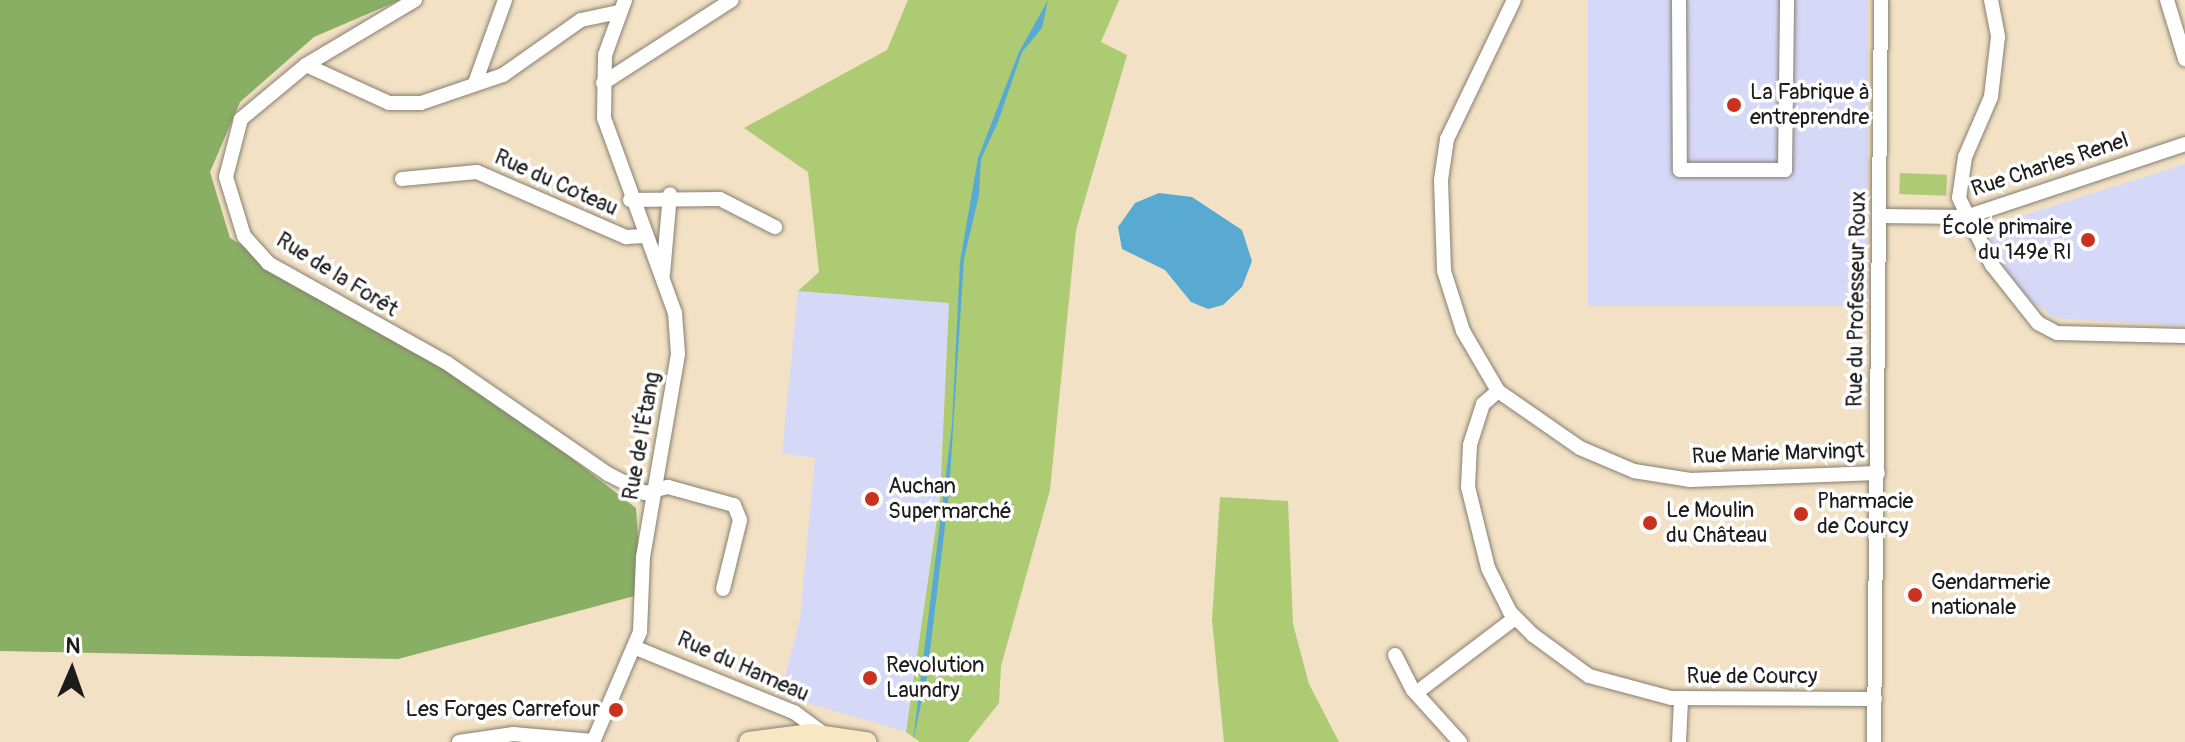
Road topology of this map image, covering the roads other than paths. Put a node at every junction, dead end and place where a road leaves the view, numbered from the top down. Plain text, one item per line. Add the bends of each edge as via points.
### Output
1 (415, 0) edge
2 (505, 0) edge
3 (732, 0) edge
4 (1514, 0) edge
5 (1679, 0) edge
6 (1787, 0) edge
7 (1881, 0) edge
8 (1991, 0) edge
9 (2167, 0) edge
10 (622, 6) edge
11 (2182, 36) edge
12 (2185, 59) edge
13 (306, 65) junction
14 (475, 83) junction
15 (603, 83) junction
16 (2185, 144) edge
17 (402, 179) dead end
18 (670, 194) junction
19 (630, 200) junction
20 (1879, 216) junction
21 (1966, 217) junction
22 (775, 227) dead end
23 (645, 236) junction
24 (662, 278) junction
25 (2185, 336) edge
26 (1498, 391) junction
27 (1878, 473) junction
28 (654, 491) junction
29 (723, 589) dead end
30 (1515, 618) junction
31 (636, 648) junction
32 (1395, 655) dead end
33 (1416, 693) junction
34 (1875, 699) junction
35 (1681, 700) junction
36 (827, 738) edge
37 (459, 742) edge
38 (593, 742) edge
39 (749, 742) edge
40 (866, 742) edge
41 (1460, 742) edge
42 (1679, 742) edge
43 (1874, 742) edge

1 - 13 street, Rue de la Forêt
2 - 14 street
3 - 15 street
4 - 26 street, Rue Marie Marvingt via 1447,139 1441,180 1444,271 1463,331
5 - 6 street via 1680,170 1785,170
7 - 20 street, Rue du Professeur Roux
8 - 21 street via 1996,69 1965,157 1959,198
9 - 11 street
10 - 14 street via 581,20 503,75
10 - 15 street, Rue de l'Étang
11 - 12 street
13 - 14 street via 389,103 421,103
13 - 28 street, Rue de la Forêt via 256,101 230,147 226,177 244,236 268,263 447,363 608,474
15 - 19 street, Rue de l'Étang via 604,118
16 - 21 street, Rue Charles Renel
17 - 23 street, Rue du Coteau via 477,172 626,237
18 - 19 street
18 - 22 street via 720,199
18 - 24 street
19 - 23 street, Rue de l'Étang
20 - 21 street, Rue Charles Renel
20 - 27 street, Rue du Professeur Roux
21 - 25 street via 1992,265 2038,323 2057,333
23 - 24 street, Rue de l'Étang
24 - 28 street, Rue de l'Étang via 678,354
26 - 27 street, Rue Marie Marvingt via 1580,448 1634,471 1690,480
26 - 30 street, Rue de Courcy via 1483,404 1470,445 1468,487 1475,531
27 - 34 street, Rue du Professeur Roux
28 - 29 street, Rue de la Forêt via 668,487 734,505 740,520
28 - 31 street, Rue de l'Étang
30 - 33 street
30 - 35 street, Rue de Courcy via 1589,676
31 - 36 street, Rue du Hameau via 794,712
31 - 38 street, Rue de l'Étang
32 - 33 street
33 - 41 street
34 - 35 street, Rue de Courcy
34 - 43 street, Rue du Professeur Roux
35 - 42 street
36 - 39 main road
36 - 40 main road
37 - 38 street via 513,734

